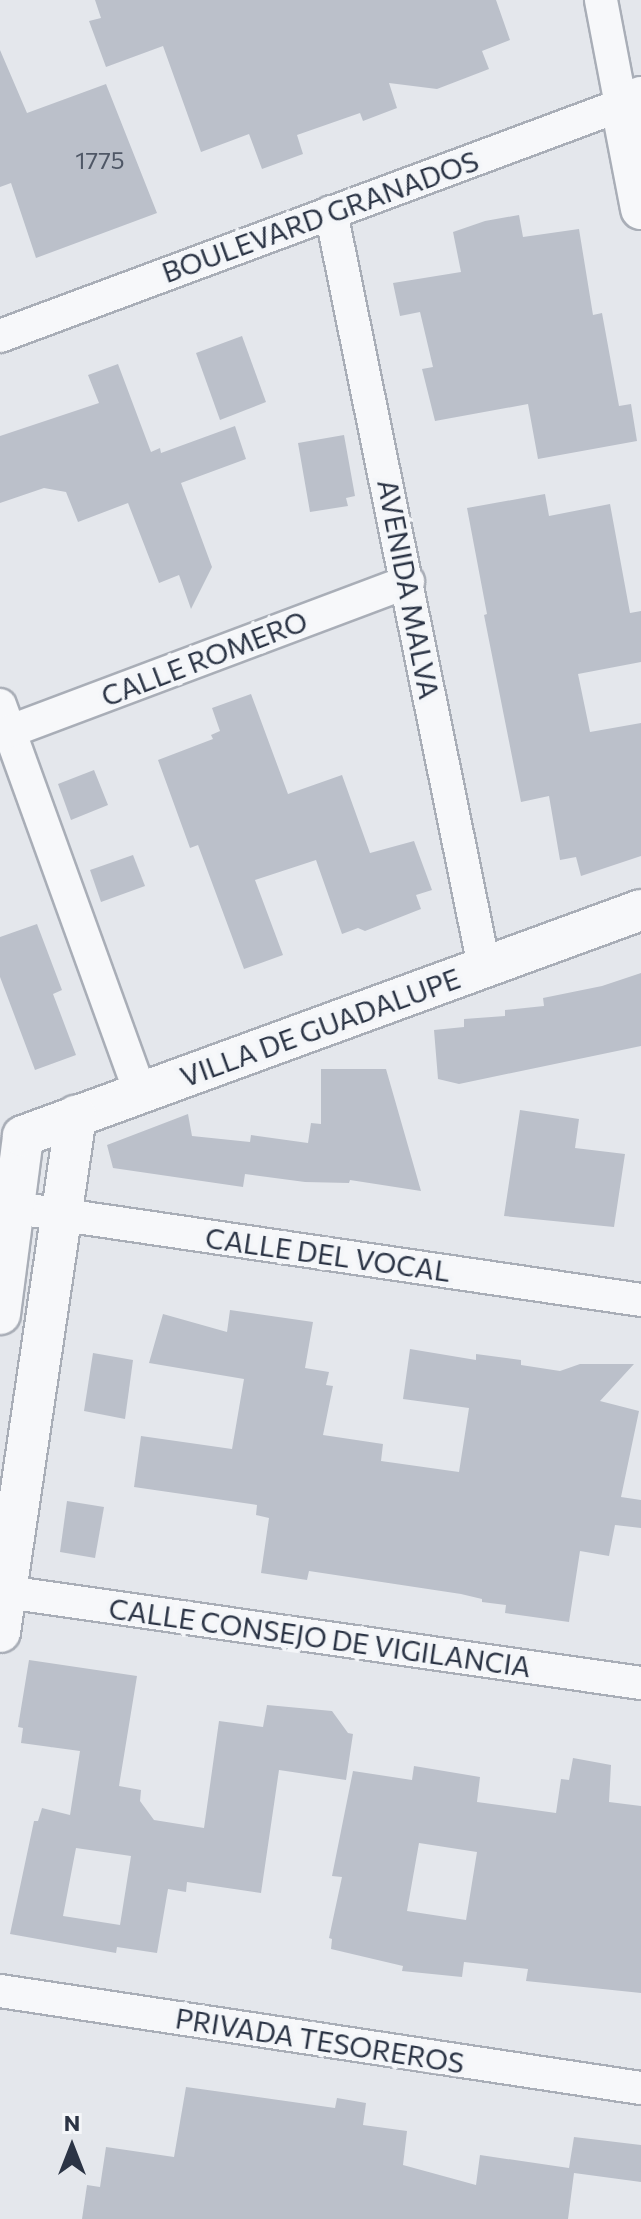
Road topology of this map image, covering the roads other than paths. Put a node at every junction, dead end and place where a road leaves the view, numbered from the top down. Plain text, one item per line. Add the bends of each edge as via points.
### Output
1 (601, 0) edge
2 (631, 101) edge
3 (641, 209) edge
4 (331, 212) junction
5 (0, 336) edge
6 (408, 582) junction
7 (3, 724) edge
8 (641, 910) edge
9 (484, 967) junction
10 (140, 1092) junction
11 (76, 1116) junction
12 (12, 1140) edge
13 (16, 1208) junction
14 (62, 1215) junction
15 (641, 1300) edge
16 (0, 1314) edge
17 (3, 1592) edge
18 (0, 1632) edge
19 (641, 1683) edge
20 (0, 1991) edge
21 (641, 2088) edge

1 - 2 street
2 - 3 street
2 - 4 street, BOULEVARD GRANADOS
4 - 5 street, BOULEVARD GRANADOS
4 - 6 street, AVENIDA MALVA
6 - 7 street, CALLE ROMERO
6 - 9 street, AVENIDA MALVA
7 - 10 street
8 - 9 street, VILLA DE GUADALUPE
9 - 10 street, VILLA DE GUADALUPE
10 - 11 street, VILLA DE GUADALUPE
11 - 12 street, VILLA DE GUADALUPE
11 - 14 street
12 - 13 street
13 - 14 street, CALLE DEL VOCAL
13 - 16 street
14 - 15 street, CALLE DEL VOCAL
14 - 17 street
17 - 18 street
17 - 19 street, CALLE CONSEJO DE VIGILANCIA
20 - 21 street, PRIVADA TESOREROS

